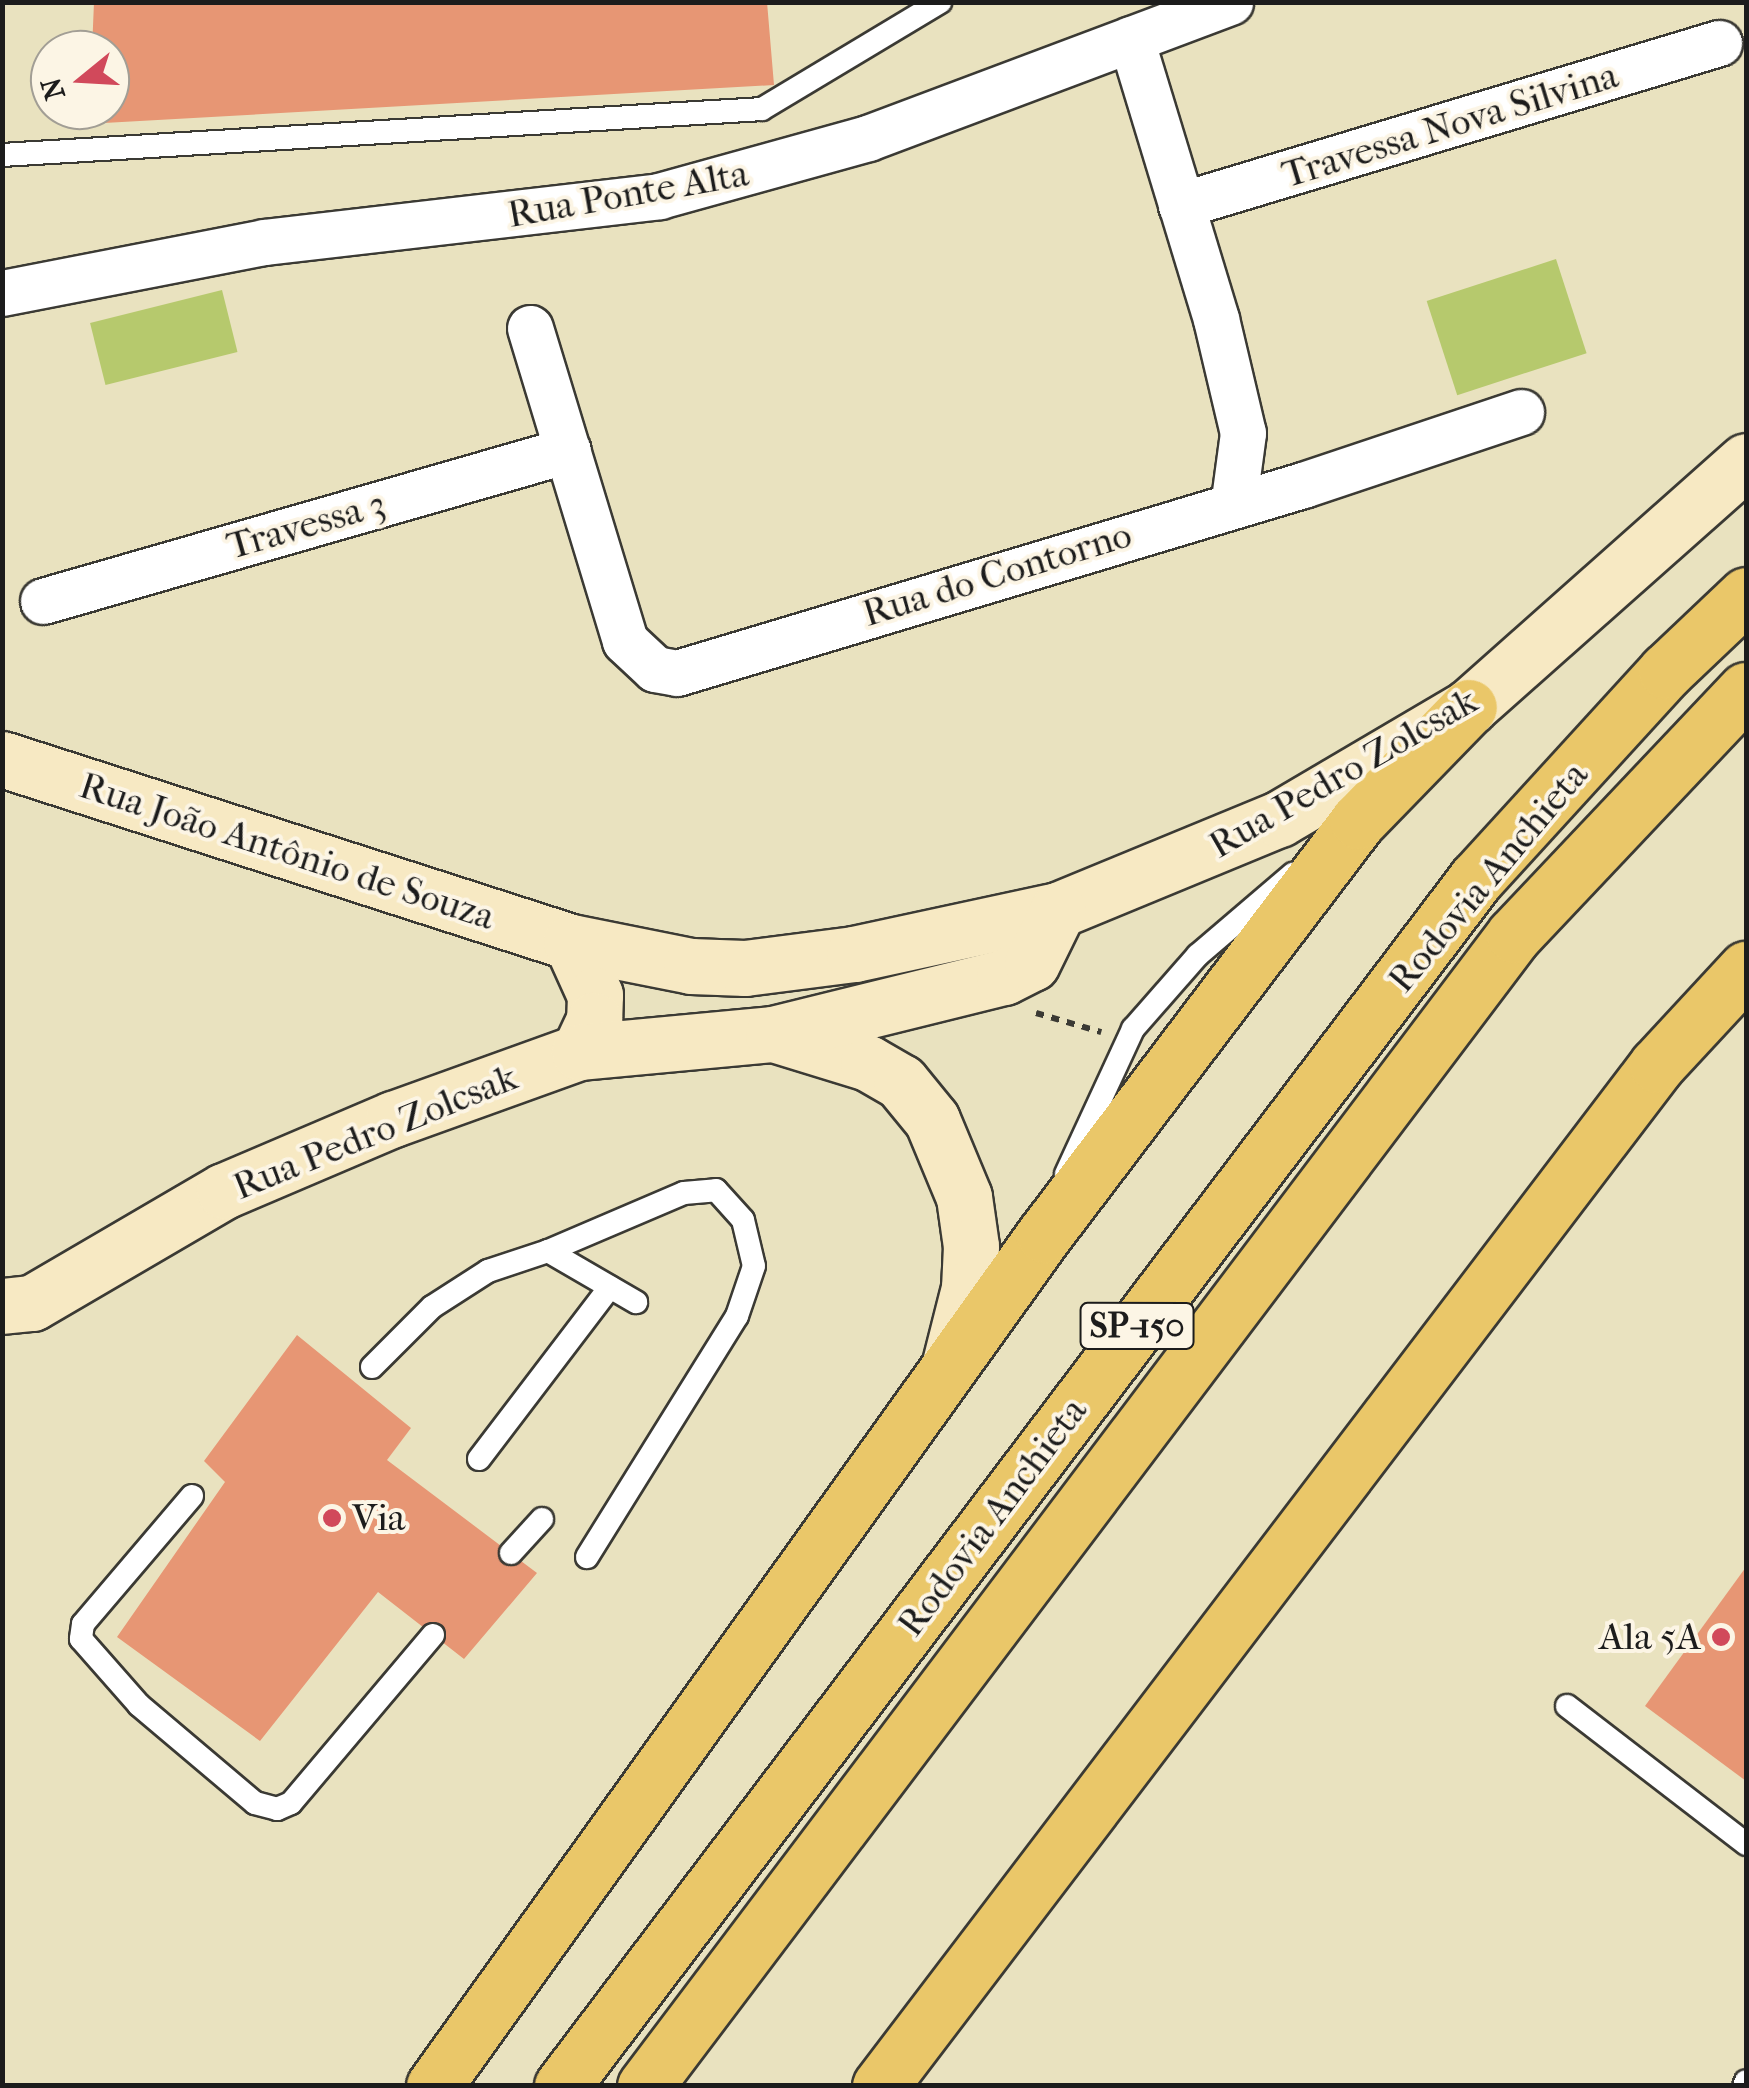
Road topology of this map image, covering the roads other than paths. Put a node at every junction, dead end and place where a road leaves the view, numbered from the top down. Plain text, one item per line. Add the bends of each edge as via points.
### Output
1 (940, 2) edge
2 (1230, 2) edge
3 (1131, 39) junction
4 (1719, 43) dead end
5 (2, 155) edge
6 (1181, 206) junction
7 (2, 293) edge
8 (530, 328) dead end
9 (1521, 412) dead end
10 (568, 450) junction
11 (1746, 461) edge
12 (1234, 500) junction
13 (1746, 596) edge
14 (43, 601) dead end
15 (1746, 690) edge
16 (1469, 707) junction
17 (2, 760) edge
18 (1058, 910) junction
19 (571, 942) junction
20 (1746, 968) edge
21 (772, 1034) junction
22 (579, 1052) junction
23 (548, 1251) junction
24 (610, 1287) junction
25 (636, 1302) dead end
26 (12, 1312) edge
27 (372, 1367) dead end
28 (949, 1367) junction
29 (479, 1460) dead end
30 (192, 1496) dead end
31 (542, 1520) dead end
32 (511, 1553) dead end
33 (586, 1557) dead end
34 (432, 1635) dead end
35 (1567, 1706) dead end
36 (1746, 1844) edge
37 (434, 2086) edge
38 (562, 2086) edge
39 (645, 2086) edge
40 (880, 2086) edge

1 - 5 lane via 762,109
2 - 3 street, Rua Ponte Alta
3 - 6 street
3 - 7 street, Rua Ponte Alta via 868,138 659,196 264,242
4 - 6 street, Travessa Nova Silvina
6 - 12 street via 1242,433
8 - 10 street, Rua do Contorno
9 - 12 street, Rua do Contorno via 1303,485
10 - 12 street, Rua do Contorno via 625,641 656,669 677,673
10 - 14 street, Travessa 3
11 - 16 main road, Rua Pedro Zolcsak
13 - 38 highway, Rodovia Anchieta / SP-150 via 1666,671 1476,879
15 - 39 highway, Rodovia Anchieta / SP-150 via 1514,935
16 - 18 main road, Rua Pedro Zolcsak via 1279,820
16 - 28 highway via 1358,822
17 - 19 main road, Rua João Antônio de Souza
18 - 19 main road, Rua Pedro Zolcsak via 854,954 744,968 691,966
18 - 21 main road via 1032,963 1004,978
19 - 22 main road via 595,995 594,1020
20 - 40 highway via 1657,1064
21 - 22 main road, Rua Pedro Zolcsak
21 - 28 main road via 868,1062 901,1082 932,1120 964,1197 971,1246 969,1288
22 - 26 main road, Rua Pedro Zolcsak via 224,1190
23 - 24 lane
23 - 27 lane via 488,1271 432,1307
23 - 33 lane via 684,1193 716,1190 743,1220 754,1266 737,1316
24 - 25 lane
24 - 29 lane
28 - 37 highway
30 - 34 lane via 82,1624 81,1638 140,1705 255,1804 277,1808 291,1802
31 - 32 lane
35 - 36 lane

